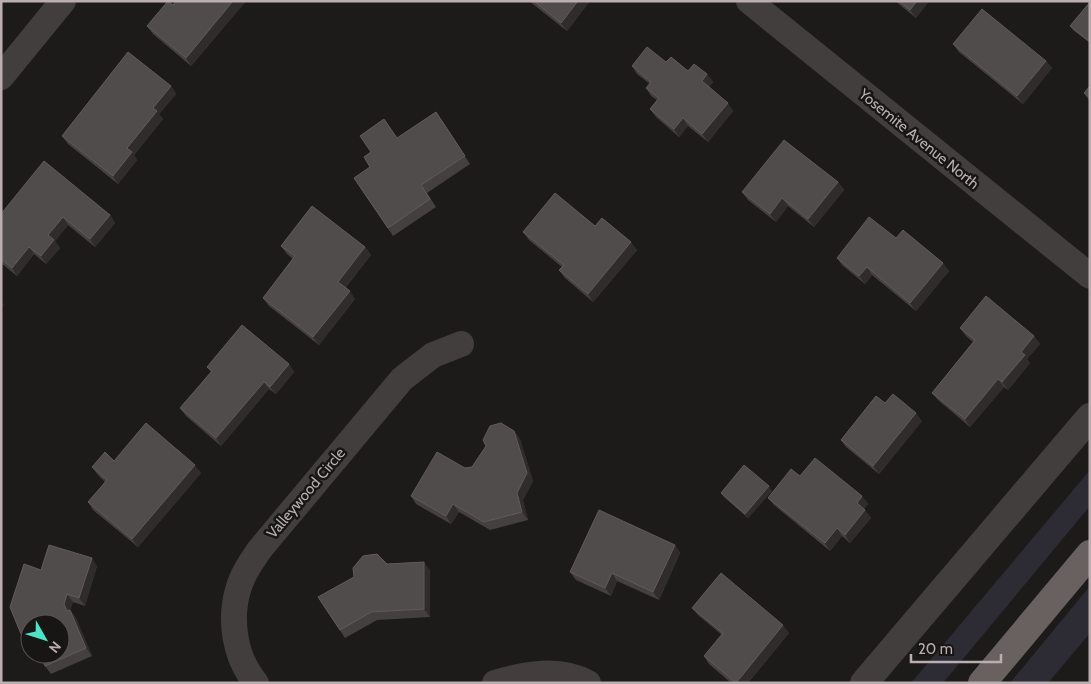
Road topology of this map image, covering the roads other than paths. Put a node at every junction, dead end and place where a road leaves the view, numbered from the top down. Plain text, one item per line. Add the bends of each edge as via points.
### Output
1 (63, 1) edge
2 (749, 1) edge
3 (1, 76) edge
4 (1090, 276) edge
5 (461, 344) dead end
6 (1090, 417) edge
7 (1090, 554) edge
8 (256, 683) edge
9 (495, 683) edge
10 (588, 683) edge
11 (864, 683) edge
12 (982, 683) edge

1 - 3 street
2 - 4 street, Yosemite Avenue North
5 - 8 street, Valleywood Circle via 433,356 402,379 260,549 247,569 238,590 233,616 241,660
6 - 11 street
7 - 12 highway
9 - 10 street via 542,673

